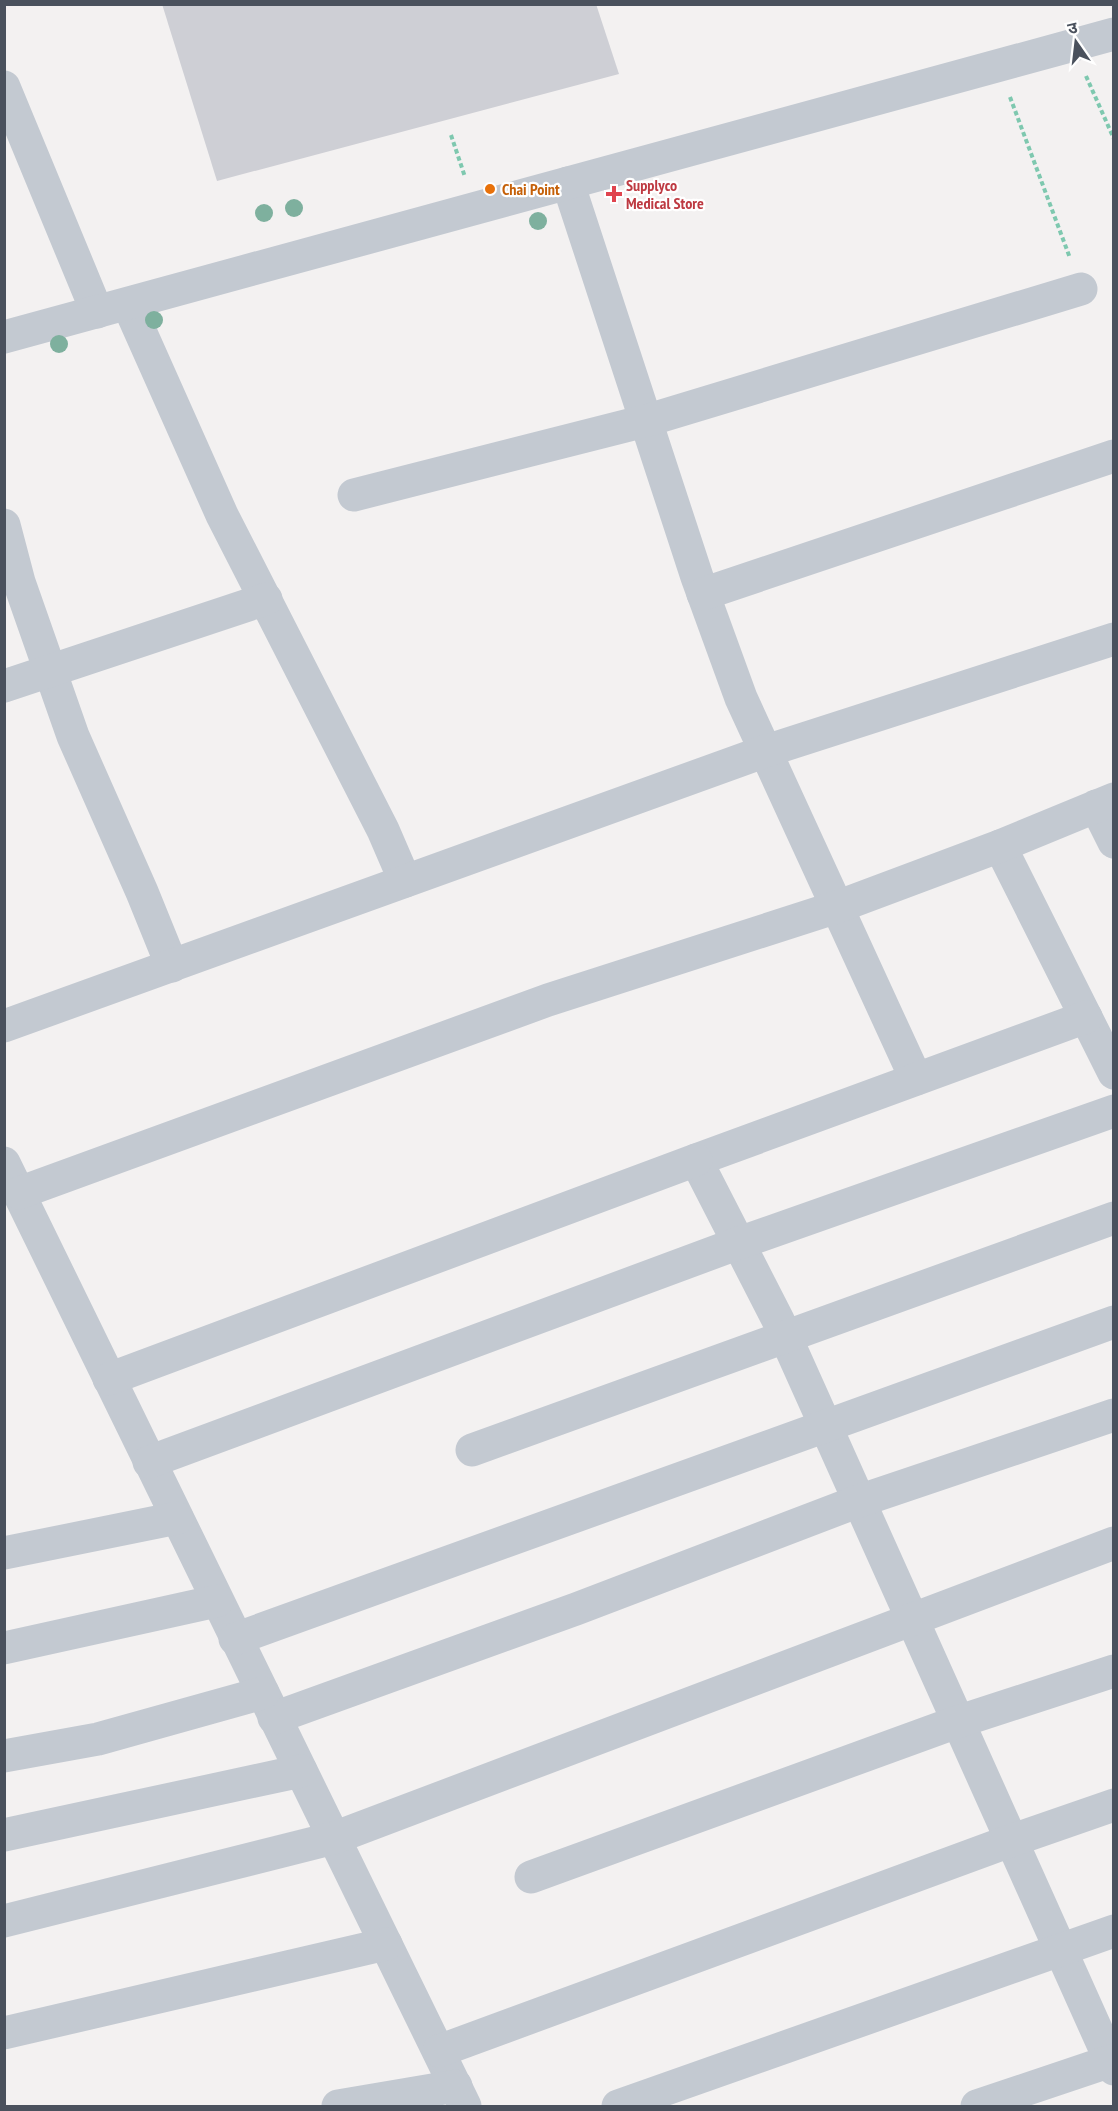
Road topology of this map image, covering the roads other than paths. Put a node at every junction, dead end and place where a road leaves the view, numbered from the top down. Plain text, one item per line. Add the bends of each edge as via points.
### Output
1 (1113, 34) edge
2 (4, 87) edge
3 (568, 183) junction
4 (1081, 289) road end
5 (112, 308) junction
6 (4, 337) edge
7 (645, 421) junction
8 (1113, 456) edge
9 (354, 495) dead end
10 (4, 525) edge
11 (703, 594) junction
12 (266, 599) junction
13 (1113, 639) edge
14 (50, 670) junction
15 (4, 686) edge
16 (766, 751) junction
17 (1105, 802) edge
18 (1113, 842) edge
19 (1000, 846) junction
20 (405, 881) junction
21 (837, 907) junction
22 (172, 966) junction
23 (1086, 1017) junction
24 (4, 1026) edge
25 (1113, 1070) edge
26 (916, 1079) junction
27 (1113, 1111) edge
28 (696, 1160) junction
29 (4, 1163) edge
30 (19, 1193) junction
31 (1113, 1218) edge
32 (739, 1243) junction
33 (1113, 1322) edge
34 (786, 1337) junction
35 (109, 1379) junction
36 (1113, 1415) edge
37 (825, 1426) junction
38 (472, 1450) dead end
39 (149, 1462) junction
40 (858, 1501) junction
41 (177, 1518) junction
42 (1113, 1543) edge
43 (4, 1554) edge
44 (217, 1601) junction
45 (911, 1619) junction
46 (235, 1639) junction
47 (4, 1648) edge
48 (1113, 1671) edge
49 (268, 1706) junction
50 (957, 1722) junction
51 (4, 1756) edge
52 (301, 1772) junction
53 (1113, 1805) edge
54 (4, 1835) edge
55 (334, 1838) junction
56 (1010, 1840) junction
57 (531, 1877) dead end
58 (4, 1921) edge
59 (1113, 1931) edge
60 (386, 1944) junction
61 (1060, 1949) junction
62 (4, 2033) edge
63 (439, 2051) junction
64 (1112, 2064) edge
65 (461, 2096) edge
66 (338, 2106) edge
67 (618, 2106) edge
68 (977, 2106) edge

1 - 3 street
2 - 5 street
3 - 5 street
3 - 7 street
4 - 7 street
5 - 6 street
5 - 12 street
7 - 9 street
7 - 11 street
8 - 11 street
10 - 14 street
11 - 16 street via 741,698
12 - 14 street
12 - 20 street
13 - 16 street
14 - 15 street
14 - 22 street via 72,736
16 - 20 street
16 - 21 street
17 - 18 street
17 - 19 street
19 - 21 street
19 - 23 street
20 - 22 street
21 - 26 street
21 - 30 street via 548,1000
22 - 24 street
23 - 25 street
23 - 26 street
26 - 28 street
27 - 32 street
28 - 32 street
28 - 35 street
29 - 30 street
30 - 35 street
31 - 34 street
32 - 34 street
32 - 39 street
33 - 37 street
34 - 37 street
34 - 38 street
35 - 39 street
36 - 40 street
37 - 40 street
37 - 46 street
39 - 41 street
40 - 45 street
40 - 49 street via 576,1609
41 - 43 street
41 - 44 street
42 - 45 street
44 - 46 street
44 - 47 street
45 - 50 street
45 - 55 street
46 - 49 street
48 - 50 street
49 - 51 street
49 - 52 street
50 - 56 street
50 - 57 street
52 - 54 street
52 - 55 street
53 - 56 street
55 - 58 street
55 - 60 street
56 - 61 street
56 - 63 street
59 - 61 street
60 - 62 street
60 - 63 street
61 - 64 street
61 - 67 street
63 - 65 street
64 - 68 street
65 - 66 street

